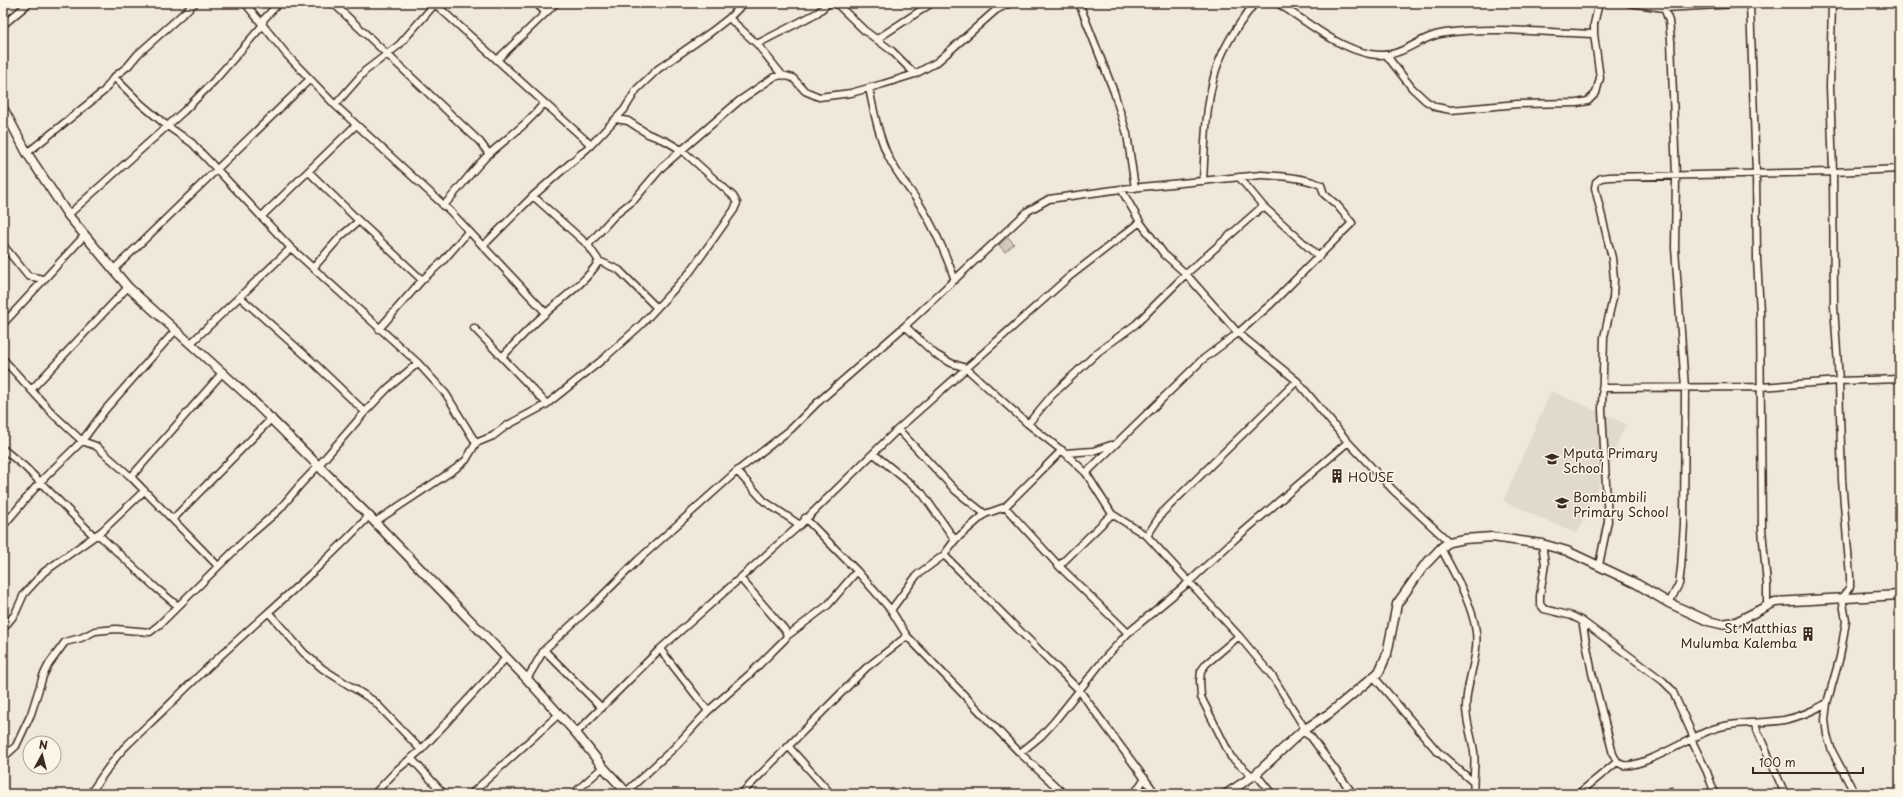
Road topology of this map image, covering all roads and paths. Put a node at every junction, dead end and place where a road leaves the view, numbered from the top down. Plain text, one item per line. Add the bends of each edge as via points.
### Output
1 (29, 3) edge
2 (195, 3) edge
3 (245, 3) edge
4 (279, 3) edge
5 (333, 3) edge
6 (536, 3) edge
7 (556, 3) edge
8 (744, 3) edge
9 (829, 3) edge
10 (836, 3) edge
11 (932, 3) edge
12 (1010, 3) edge
13 (1079, 3) edge
14 (1255, 3) edge
15 (1277, 3) edge
16 (1599, 3) edge
17 (1629, 3) edge
18 (1753, 3) edge
19 (1832, 3) edge
20 (435, 4) edge
21 (1681, 5) edge
22 (1664, 8) junction
23 (546, 12) junction
24 (729, 18) junction
25 (3, 25) edge
26 (262, 26) junction
27 (1594, 34) junction
28 (877, 39) junction
29 (757, 44) junction
30 (387, 53) junction
31 (1387, 56) junction
32 (498, 59) junction
33 (915, 74) junction
34 (782, 75) junction
35 (114, 77) junction
36 (310, 79) junction
37 (869, 88) junction
38 (544, 102) junction
39 (335, 105) junction
40 (3, 108) edge
41 (5, 117) edge
42 (616, 119) junction
43 (166, 125) junction
44 (356, 125) junction
45 (591, 144) junction
46 (683, 151) junction
47 (27, 153) junction
48 (489, 154) junction
49 (217, 169) junction
50 (1900, 169) edge
51 (309, 172) junction
52 (1833, 172) junction
53 (1756, 173) junction
54 (1239, 177) junction
55 (1676, 177) junction
56 (1204, 182) junction
57 (1135, 188) junction
58 (1121, 189) junction
59 (533, 196) junction
60 (444, 206) junction
61 (1263, 206) junction
62 (68, 215) junction
63 (261, 217) junction
64 (359, 222) junction
65 (1140, 222) junction
66 (468, 232) junction
67 (85, 235) junction
68 (588, 245) junction
69 (3, 246) edge
70 (483, 246) junction
71 (291, 248) junction
72 (1319, 258) junction
73 (599, 261) junction
74 (314, 267) junction
75 (114, 269) junction
76 (1186, 274) junction
77 (42, 279) junction
78 (422, 280) junction
79 (955, 280) junction
80 (128, 287) junction
81 (240, 297) junction
82 (656, 307) junction
83 (546, 313) junction
84 (3, 324) edge
85 (905, 326) junction
86 (474, 328) dead end
87 (379, 329) junction
88 (175, 331) junction
89 (1238, 333) junction
90 (190, 343) junction
91 (502, 357) junction
92 (3, 359) edge
93 (418, 363) junction
94 (966, 368) junction
95 (223, 372) junction
96 (1900, 379) edge
97 (1297, 381) junction
98 (1839, 381) junction
99 (1761, 387) junction
100 (1602, 388) junction
101 (1685, 388) junction
102 (31, 390) junction
103 (547, 404) junction
104 (365, 412) junction
105 (272, 418) junction
106 (1028, 424) junction
107 (898, 429) junction
108 (1121, 438) junction
109 (82, 441) junction
110 (1348, 442) junction
111 (476, 443) junction
112 (3, 449) edge
113 (1063, 451) junction
114 (874, 454) junction
115 (319, 465) junction
116 (737, 471) junction
117 (1086, 473) junction
118 (131, 477) junction
119 (40, 482) junction
120 (144, 491) junction
121 (1004, 507) junction
122 (985, 514) junction
123 (1112, 514) junction
124 (805, 518) junction
125 (173, 519) junction
126 (372, 519) junction
127 (800, 525) junction
128 (3, 526) edge
129 (93, 536) junction
130 (1147, 536) junction
131 (955, 540) junction
132 (1449, 542) junction
133 (1542, 544) junction
134 (1441, 548) junction
135 (944, 555) junction
136 (1599, 565) junction
137 (218, 566) junction
138 (1059, 566) junction
139 (857, 571) junction
140 (741, 579) junction
141 (1189, 582) junction
142 (1900, 595) edge
143 (1842, 598) junction
144 (1669, 603) junction
145 (178, 606) junction
146 (1767, 606) junction
147 (891, 610) junction
148 (269, 613) junction
149 (1582, 621) junction
150 (3, 628) edge
151 (1128, 633) junction
152 (787, 636) junction
153 (907, 636) junction
154 (1239, 636) junction
155 (660, 649) junction
156 (544, 650) junction
157 (506, 658) junction
158 (1374, 677) junction
159 (527, 679) junction
160 (1079, 690) junction
161 (1826, 703) junction
162 (602, 708) junction
163 (708, 711) junction
164 (558, 716) junction
165 (1754, 723) junction
166 (1304, 730) junction
167 (576, 733) junction
168 (1693, 739) junction
169 (789, 747) junction
170 (421, 750) junction
171 (1020, 753) junction
172 (3, 758) edge
173 (411, 758) junction
174 (1618, 762) junction
175 (603, 767) junction
176 (1254, 775) junction
177 (1146, 778) junction
178 (1473, 782) junction
179 (627, 793) edge
180 (90, 794) edge
181 (374, 794) edge
182 (444, 794) edge
183 (471, 794) edge
184 (573, 794) edge
185 (741, 794) edge
186 (830, 794) edge
187 (1064, 794) edge
188 (1134, 794) edge
189 (1156, 794) edge
190 (1226, 794) edge
191 (1272, 794) edge
192 (1353, 794) edge
193 (1474, 794) edge
194 (1578, 794) edge
195 (1715, 794) edge
196 (1785, 794) edge
197 (1854, 794) edge

1 - 25 street
2 - 35 street
3 - 26 street
4 - 26 street via 264,19
5 - 30 street
6 - 23 street
7 - 23 street
8 - 24 street
9 - 29 street via 805,19
10 - 28 street
11 - 28 street
12 - 33 street via 996,10 937,62
13 - 57 street via 1097,44 1125,127
14 - 56 street via 1231,37 1213,79 1208,102
15 - 31 street via 1338,42 1370,54
16 - 27 street
17 - 22 street
18 - 21 street
18 - 53 street
19 - 52 street via 1830,87
20 - 30 street via 399,45
20 - 32 street
21 - 22 street
22 - 55 street via 1671,40
23 - 32 street
24 - 29 street
24 - 42 street via 658,69 637,89
26 - 36 street
26 - 43 street via 214,81
27 - 31 street via 1468,31 1443,33
27 - 31 street via 1599,87 1588,101 1577,104 1518,104 1451,110 1436,107 1412,88
28 - 33 street
29 - 34 street
30 - 39 street via 365,71
30 - 48 street via 480,142
32 - 38 street
33 - 37 street
34 - 37 street via 793,78 805,91 819,97
34 - 46 street via 774,77 739,101
35 - 43 street
35 - 47 street via 104,90
36 - 39 street
36 - 49 street
37 - 79 street via 877,127 888,155 935,230
38 - 45 street
38 - 48 street via 534,116
39 - 44 street
40 - 41 street
41 - 47 street
42 - 45 street
42 - 46 street via 628,121
43 - 49 street via 192,143
43 - 62 street
44 - 51 street
44 - 60 street
45 - 59 street
46 - 68 street via 662,168
46 - 82 street via 735,199 736,206 690,272
47 - 62 street
48 - 60 street
49 - 63 street
49 - 75 street
50 - 52 street
51 - 63 street
51 - 64 street
52 - 53 street
52 - 98 street via 1834,306
53 - 55 street
53 - 99 street
54 - 56 street
54 - 61 street
54 - 72 street via 1282,176 1321,185 1324,194 1352,223
55 - 100 street via 1609,177 1601,178 1595,185 1612,258 1614,279 1613,298 1604,337
55 - 101 street via 1675,248
56 - 57 street
57 - 58 street
58 - 65 street
58 - 79 street via 1049,198 1028,211
59 - 68 street
59 - 70 street
60 - 66 street
61 - 72 street
61 - 76 street
62 - 67 street
63 - 71 street
64 - 74 street via 341,236
64 - 78 street
65 - 76 street via 1164,254
65 - 94 street via 1069,277
66 - 70 street
66 - 78 street
67 - 75 street
67 - 77 street
68 - 73 street
69 - 77 street via 28,276
70 - 83 street
71 - 74 street
71 - 81 street
72 - 89 street
73 - 82 street via 619,270
73 - 83 street via 580,285
74 - 87 street
75 - 80 street
76 - 89 street
76 - 106 street via 1136,324 1098,352 1052,395
77 - 84 street
78 - 87 street
79 - 85 street
80 - 88 street
80 - 102 street
81 - 90 street
81 - 104 street
82 - 103 street via 641,325 602,360
83 - 91 street
85 - 94 street via 935,354
85 - 116 street via 791,429
86 - 91 street
87 - 93 street
88 - 90 street
88 - 109 street via 105,410
89 - 97 street
89 - 108 street via 1202,360
90 - 95 street
91 - 103 street
92 - 102 street
93 - 104 street via 388,388
93 - 111 street via 446,394
94 - 106 street
94 - 107 street
95 - 105 street
95 - 118 street
96 - 98 street
97 - 110 street
97 - 130 street via 1162,513
98 - 99 street
98 - 143 street via 1842,480 1850,576 1850,587
99 - 101 street
99 - 146 street via 1762,529
100 - 101 street
100 - 136 street via 1608,521
101 - 144 street via 1684,524 1681,568 1679,584
102 - 109 street
103 - 111 street via 493,436
104 - 115 street
105 - 115 street
105 - 125 street
106 - 113 street
107 - 114 street
107 - 122 street via 956,491
108 - 113 street via 1109,447 1093,451
108 - 117 street
109 - 118 street via 96,446
109 - 119 street
110 - 132 street via 1392,490
110 - 141 street
111 - 126 street via 466,460 455,469
112 - 119 street
113 - 117 street
113 - 121 street
114 - 124 street
114 - 131 street via 922,493
115 - 126 street
115 - 137 street via 279,510
116 - 127 street via 764,501
116 - 156 street
117 - 123 street
118 - 120 street
119 - 128 street
119 - 129 street
120 - 125 street
120 - 129 street via 102,531
121 - 122 street
121 - 138 street
122 - 131 street
123 - 130 street
123 - 138 street
124 - 127 street
124 - 139 street
125 - 137 street
126 - 148 street
126 - 157 street
127 - 140 street
129 - 145 street via 100,536
129 - 150 street via 39,577 24,594 15,614
130 - 141 street
131 - 135 street
132 - 133 street via 1492,537
132 - 134 street
133 - 136 street via 1567,551
133 - 149 street via 1545,564 1540,604 1544,609
134 - 158 street via 1424,566 1397,604 1387,654
134 - 178 street via 1471,610 1476,630 1475,659 1466,707 1475,753
135 - 147 street via 917,575
135 - 160 street
136 - 144 street
137 - 145 street
138 - 151 street
139 - 147 street
139 - 152 street via 828,605
140 - 152 street via 779,622
140 - 155 street
141 - 151 street
141 - 154 street
142 - 143 street
143 - 146 street via 1782,601
143 - 161 street via 1846,621 1840,657
144 - 146 street via 1708,621 1728,624
145 - 172 street via 150,632 116,628 95,631 65,642 43,676 31,714 16,746
147 - 153 street
148 - 170 street via 304,653 323,669 374,701
148 - 180 street via 222,653 124,748
149 - 168 street via 1672,690
149 - 174 street via 1600,708 1613,754
151 - 160 street
152 - 163 street
153 - 169 street via 866,668
153 - 171 street
154 - 166 street via 1273,677
154 - 176 street via 1201,671 1201,697 1231,757
155 - 162 street
155 - 163 street
156 - 159 street
156 - 162 street
157 - 159 street
157 - 170 street
158 - 166 street via 1330,713
158 - 178 street via 1437,751
159 - 164 street
160 - 171 street via 1041,736
160 - 177 street
161 - 165 street via 1796,717
161 - 197 street via 1826,735
162 - 167 street
163 - 179 street
164 - 167 street
164 - 183 street
165 - 168 street via 1709,730
165 - 196 street
166 - 176 street
166 - 192 street
167 - 175 street
168 - 174 street via 1660,755 1632,764 1623,765
168 - 195 street
169 - 185 street
169 - 186 street
170 - 173 street
171 - 187 street
173 - 181 street
173 - 182 street
174 - 194 street
175 - 179 street
175 - 184 street
176 - 190 street
176 - 191 street
177 - 188 street
177 - 189 street
178 - 193 street

